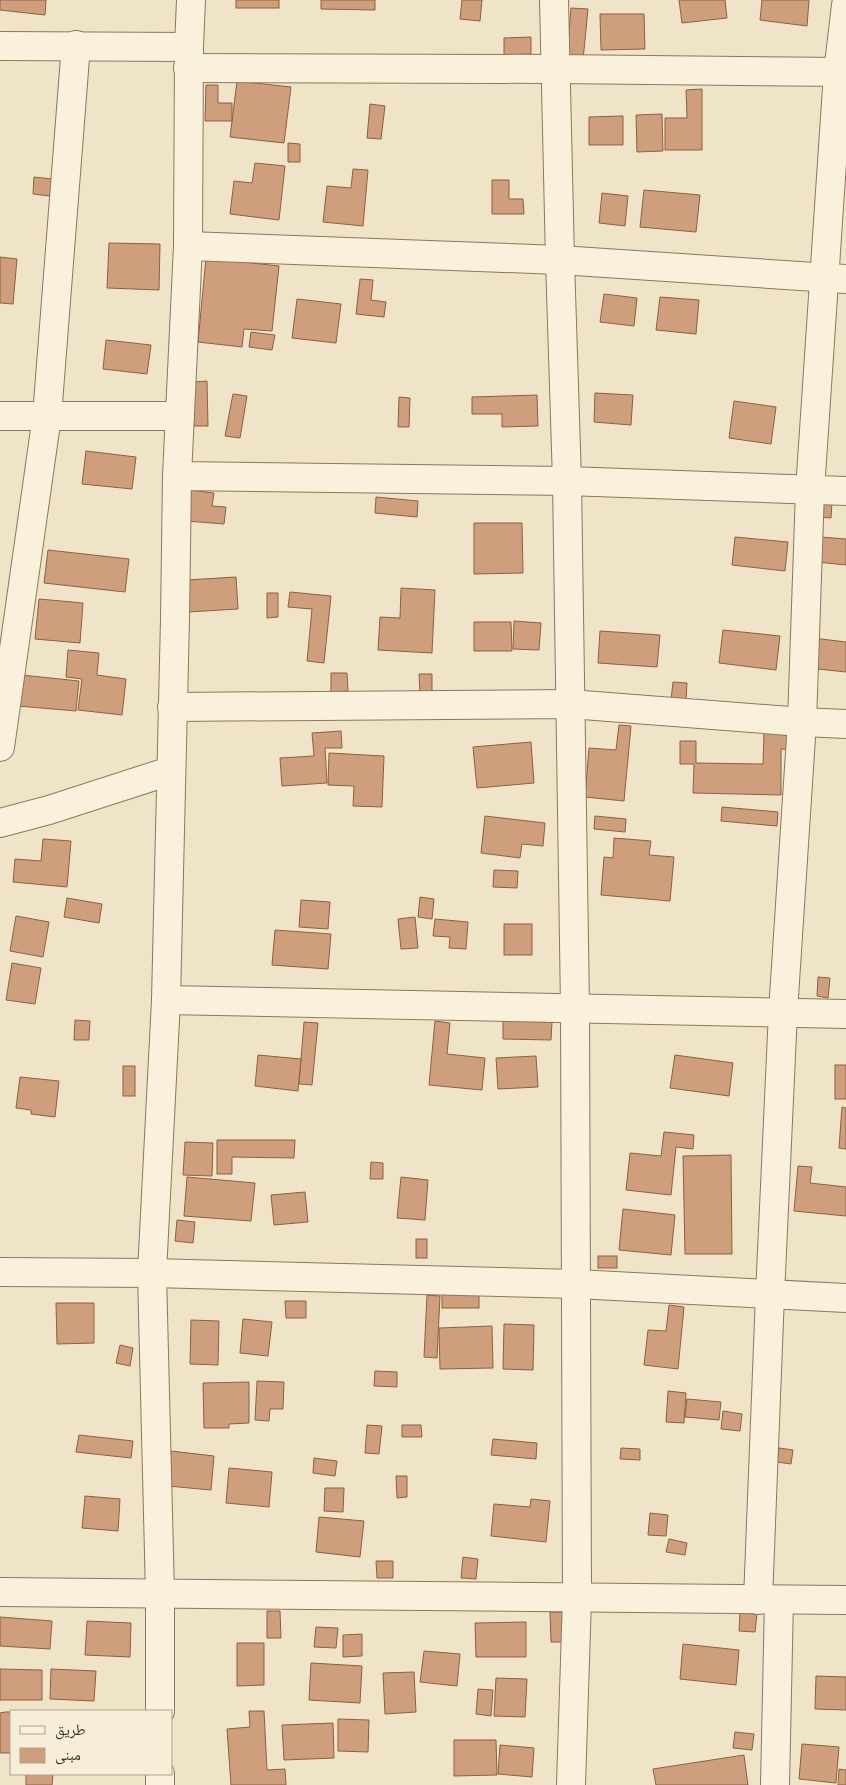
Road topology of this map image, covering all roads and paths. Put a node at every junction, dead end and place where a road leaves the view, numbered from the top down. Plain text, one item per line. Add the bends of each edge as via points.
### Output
1 (190, 0) edge
2 (554, 0) edge
3 (846, 5) edge
4 (76, 45) junction
5 (0, 46) edge
6 (188, 58) junction
7 (554, 68) junction
8 (842, 73) edge
9 (188, 246) junction
10 (560, 260) junction
11 (834, 278) edge
12 (0, 416) edge
13 (47, 416) junction
14 (180, 416) junction
15 (177, 476) junction
16 (567, 480) junction
17 (810, 490) junction
18 (846, 491) edge
19 (570, 704) junction
20 (172, 707) junction
21 (802, 722) junction
22 (846, 724) edge
23 (0, 747) edge
24 (170, 771) junction
25 (0, 823) edge
26 (166, 1000) junction
27 (575, 1008) junction
28 (784, 1012) junction
29 (846, 1014) edge
30 (0, 1272) edge
31 (152, 1272) junction
32 (576, 1284) junction
33 (770, 1295) junction
34 (846, 1298) edge
35 (0, 1592) edge
36 (160, 1594) junction
37 (577, 1598) junction
38 (769, 1600) junction
39 (846, 1600) edge
40 (160, 1710) edge
41 (571, 1785) edge
42 (775, 1785) edge

1 - 6 street
2 - 7 street
3 - 8 street
4 - 5 street
4 - 6 street
4 - 13 street
6 - 7 street
6 - 9 street
7 - 8 street
7 - 10 street
8 - 11 street
9 - 10 street
9 - 14 street
10 - 11 street
10 - 16 street
11 - 17 street
12 - 13 street
13 - 14 street
13 - 23 street
14 - 15 street
15 - 16 street
15 - 20 street
16 - 17 street
16 - 19 street
17 - 18 street
17 - 21 street
19 - 20 street
19 - 21 street
19 - 27 street
20 - 24 street
21 - 22 street
21 - 28 street
24 - 25 street
24 - 26 street
26 - 27 street
26 - 31 street
27 - 28 street
27 - 32 street
28 - 29 street
28 - 33 street
30 - 31 street
31 - 32 street
31 - 36 street
32 - 33 street
32 - 37 street
33 - 34 street
33 - 38 street
35 - 36 street
36 - 37 street
36 - 40 street
37 - 38 street
37 - 41 street
38 - 39 street
38 - 42 street

